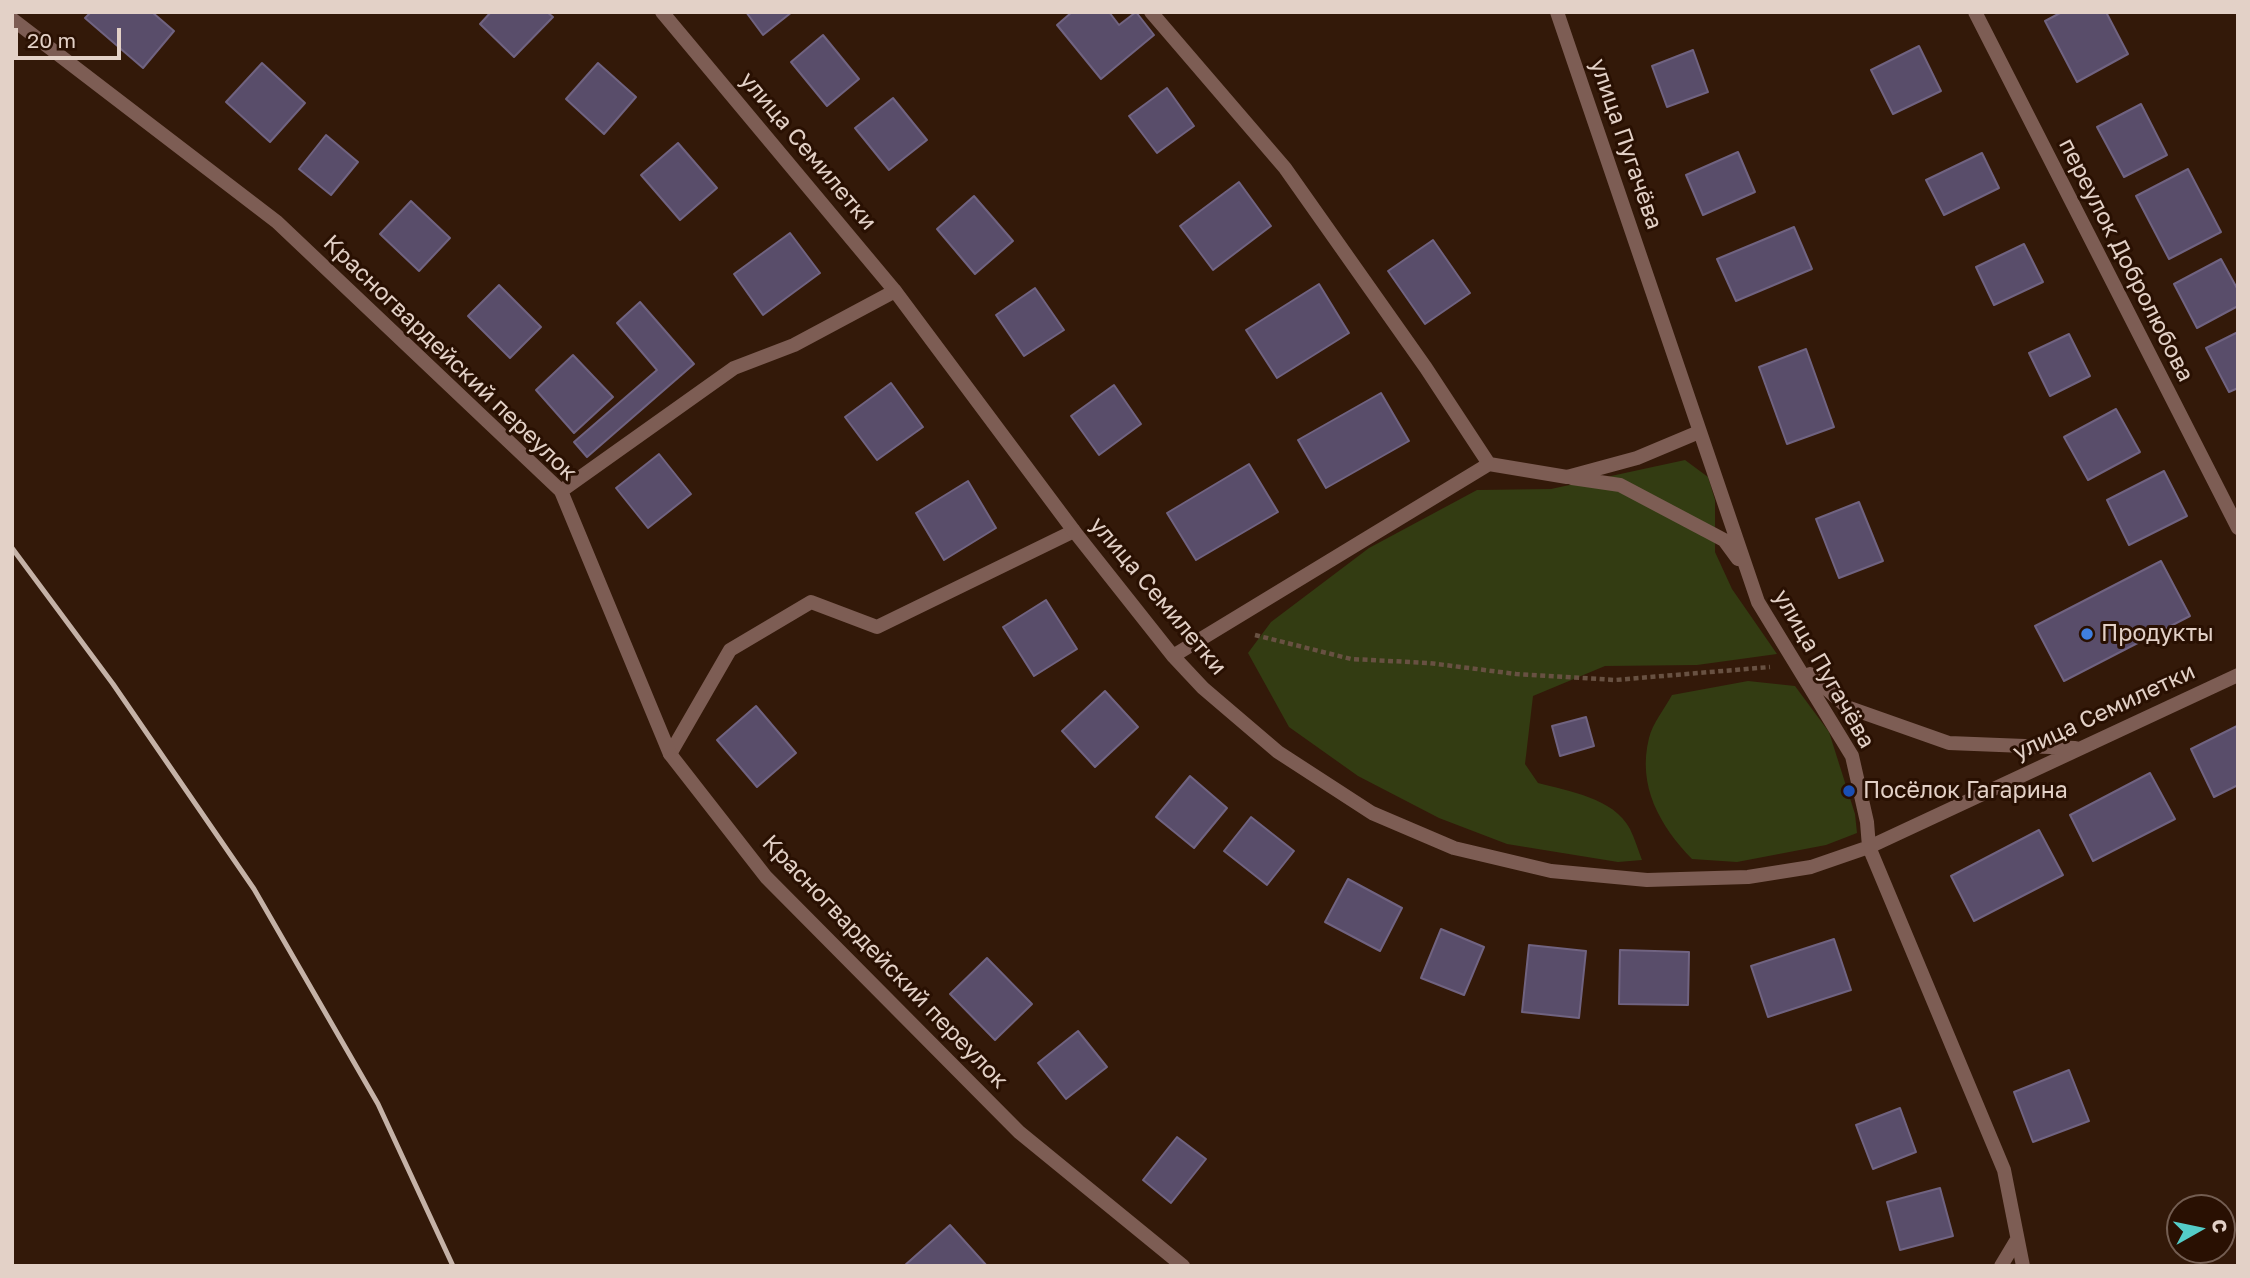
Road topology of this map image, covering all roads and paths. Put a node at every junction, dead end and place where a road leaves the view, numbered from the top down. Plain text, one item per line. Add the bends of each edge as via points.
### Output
1 (662, 12) edge
2 (1151, 12) edge
3 (1557, 12) edge
4 (1975, 12) edge
5 (12, 19) edge
6 (895, 291) junction
7 (1699, 432) junction
8 (1489, 464) junction
9 (1567, 477) junction
10 (561, 491) junction
11 (2238, 528) edge
12 (1074, 531) junction
13 (1747, 569) junction
14 (1221, 626) junction
15 (1173, 656) junction
16 (1799, 665) junction
17 (2238, 675) edge
18 (2080, 748) junction
19 (670, 754) junction
20 (1869, 847) junction
21 (2016, 1241) junction
22 (1183, 1266) edge
23 (2001, 1266) edge
24 (2023, 1266) edge

1 - 6 street, улица Семилетки
2 - 8 street via 1285,168
3 - 7 street, улица Пугачёва
4 - 11 street, переулок Добролюбова
5 - 10 street, Красногвардейский переулок via 277,222
6 - 10 street via 793,345 734,368
6 - 12 street, улица Семилетки
7 - 9 street via 1637,457
7 - 13 street, улица Пугачёва
8 - 9 street
8 - 14 street
9 - 13 street via 1619,485 1667,509 1724,540
10 - 19 street, Красногвардейский переулок
12 - 15 street, улица Семилетки
12 - 19 street via 877,627 811,602 730,650
13 - 16 street, улица Пугачёва via 1758,602
14 - 15 street
14 - 16 path via 1352,659 1516,674 1615,680
15 - 20 street, улица Семилетки via 1278,752 1372,813 1454,848 1551,871 1647,880 1748,877 1811,867
16 - 18 street via 1847,707 1949,743
16 - 20 street, улица Пугачёва via 1852,756
17 - 18 street, улица Семилетки
18 - 20 street, улица Семилетки
19 - 22 street, Красногвардейский переулок via 766,877 1019,1132
20 - 21 street, улица Пугачёва via 2004,1170
21 - 23 street
21 - 24 street, улица Пугачёва

